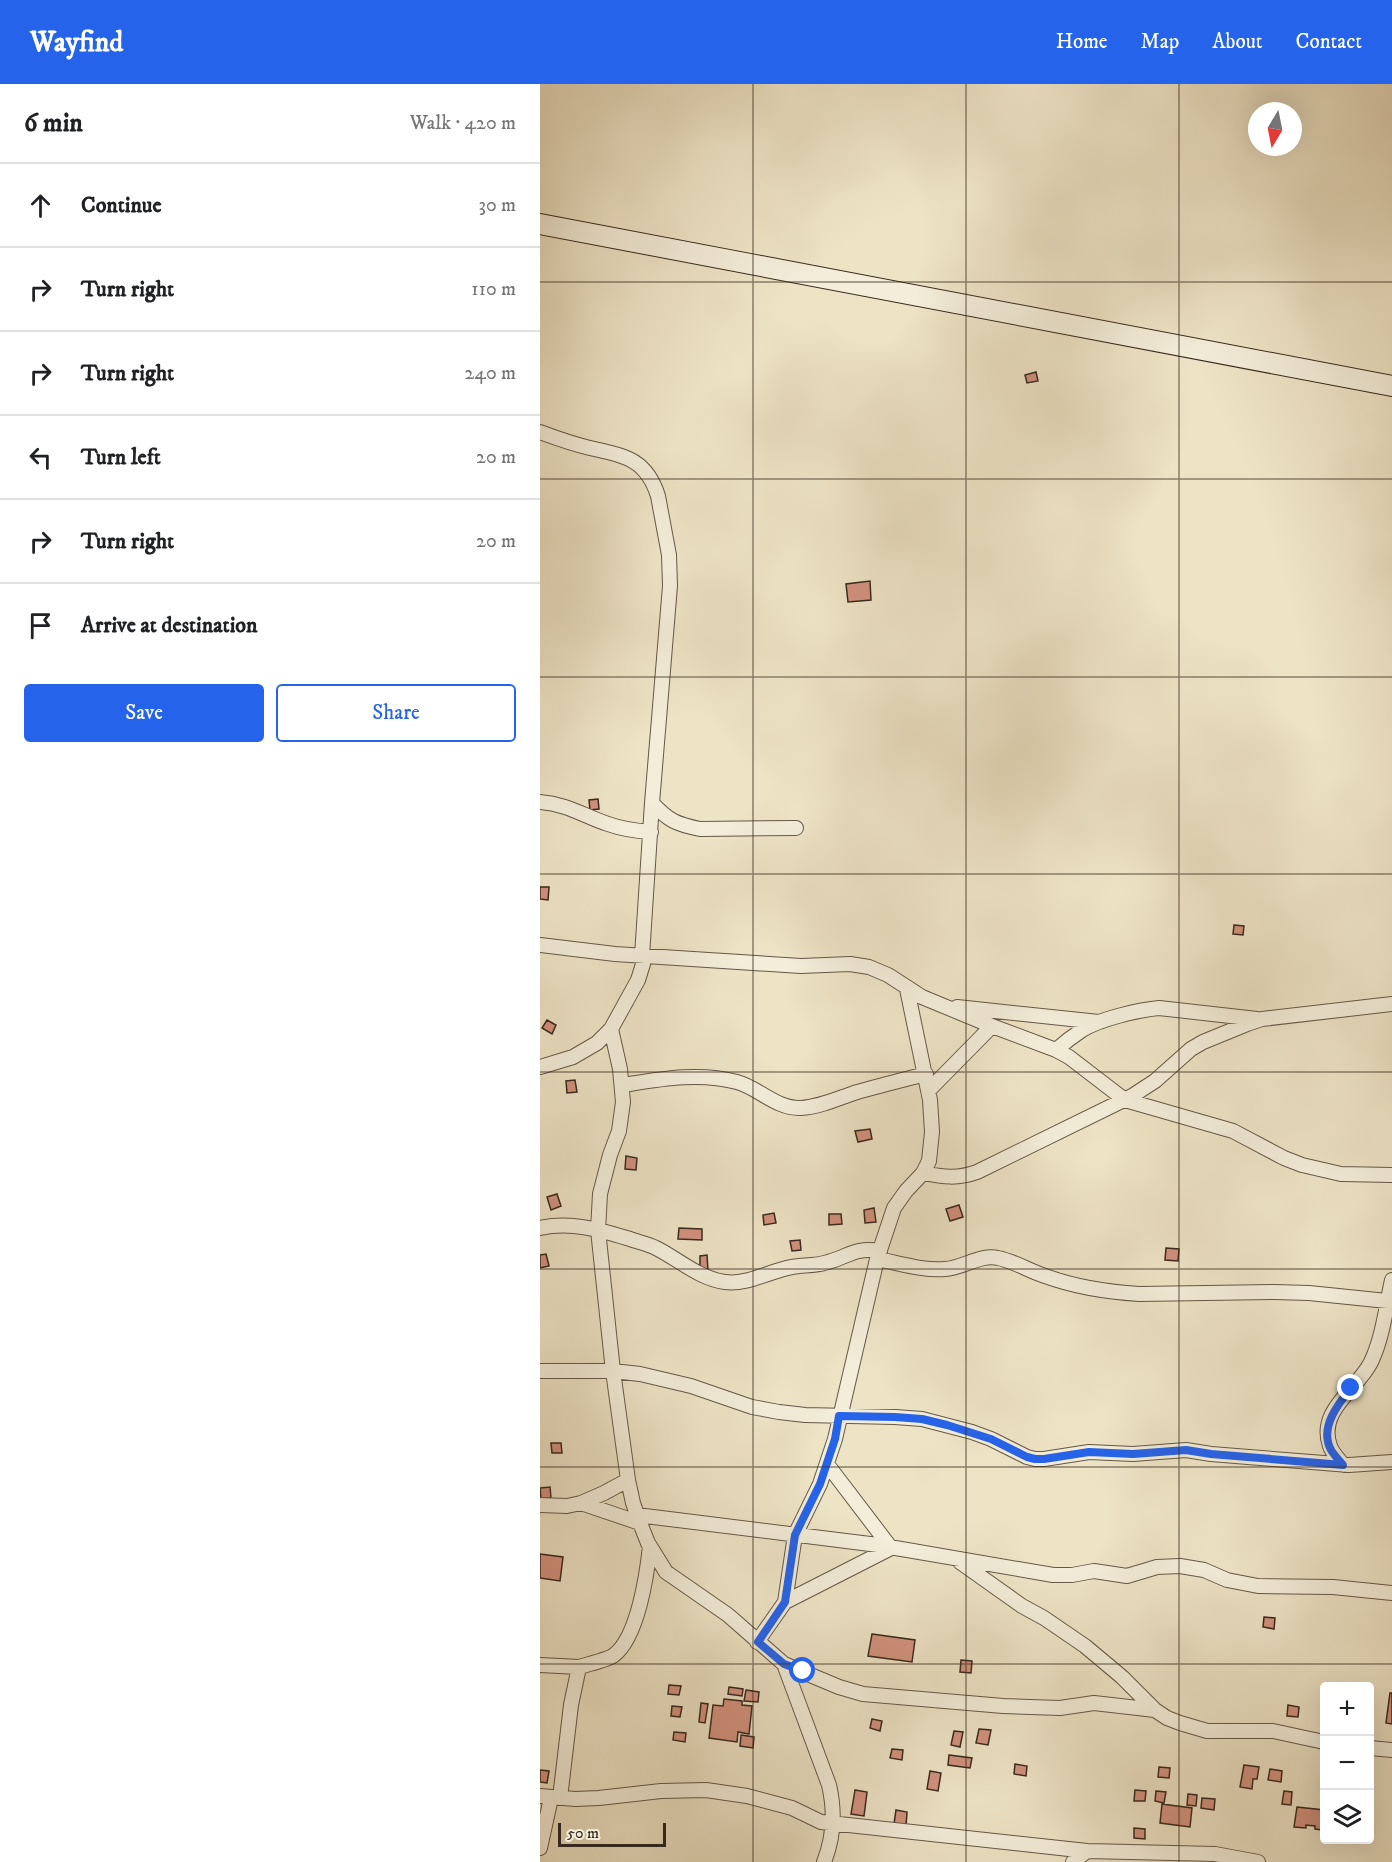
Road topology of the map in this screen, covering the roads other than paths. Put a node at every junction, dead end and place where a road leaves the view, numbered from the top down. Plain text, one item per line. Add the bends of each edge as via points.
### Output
1 (540, 224) edge
2 (1392, 386) edge
3 (540, 432) edge
4 (540, 802) edge
5 (652, 803) junction
6 (796, 828) dead end
7 (651, 832) junction
8 (540, 945) edge
9 (642, 956) junction
10 (907, 989) junction
11 (1392, 1004) edge
12 (942, 1005) junction
13 (1262, 1019) junction
14 (1101, 1022) junction
15 (992, 1026) junction
16 (611, 1029) junction
17 (1056, 1050) junction
18 (540, 1067) edge
19 (926, 1074) junction
20 (623, 1085) junction
21 (928, 1091) junction
22 (1125, 1100) junction
23 (923, 1173) junction
24 (1392, 1175) edge
25 (540, 1228) edge
26 (598, 1230) junction
27 (879, 1255) junction
28 (1392, 1280) edge
29 (1390, 1303) edge
30 (540, 1371) edge
31 (613, 1371) junction
32 (839, 1416) junction
33 (1392, 1462) edge
34 (827, 1464) junction
35 (1343, 1465) junction
36 (628, 1480) junction
37 (580, 1503) junction
38 (540, 1505) edge
39 (638, 1519) junction
40 (795, 1535) junction
41 (650, 1546) junction
42 (891, 1548) junction
43 (957, 1559) junction
44 (1392, 1593) edge
45 (785, 1602) junction
46 (758, 1642) junction
47 (784, 1664) junction
48 (540, 1665) edge
49 (579, 1667) junction
50 (1155, 1710) junction
51 (1320, 1741) edge
52 (1374, 1748) edge
53 (1392, 1750) edge
54 (550, 1798) edge
55 (832, 1822) junction
56 (540, 1848) edge
57 (1087, 1851) junction
58 (824, 1862) edge
59 (1072, 1862) edge
60 (1258, 1862) edge

1 - 2 street
3 - 5 street via 632,460 651,478 658,495 669,555 670,586
4 - 7 street via 572,808 614,826
5 - 6 street via 667,819 700,829
5 - 7 street
7 - 9 street
8 - 9 street
9 - 10 street via 801,966 850,964 878,971
9 - 16 street via 641,973
10 - 12 street
10 - 19 street
11 - 13 street
12 - 14 street
12 - 15 street
13 - 14 street via 1159,1008
13 - 22 street via 1191,1049 1155,1081
14 - 17 street via 1083,1029
15 - 17 street
15 - 21 street
16 - 18 street via 573,1058
16 - 20 street
17 - 22 street
19 - 20 street via 799,1108 779,1104 739,1082 676,1077
19 - 21 street
20 - 26 street via 620,1131 604,1174
21 - 23 street via 931,1154
22 - 23 street via 968,1175 949,1178
22 - 24 street via 1233,1131 1302,1166 1341,1174
23 - 27 street via 894,1208
25 - 26 street via 573,1225
26 - 27 street via 654,1247 706,1276 725,1282 744,1282 776,1271 822,1264 855,1251 871,1250
26 - 31 street
27 - 29 street via 943,1270 987,1257 998,1258 1067,1283 1113,1292 1274,1292
27 - 32 street
28 - 29 street
29 - 35 street via 1370,1364 1336,1405 1329,1422 1330,1448
30 - 31 street
31 - 32 street via 691,1386 752,1407
31 - 36 street
32 - 34 street
32 - 35 street via 922,1419 991,1439 1035,1459 1089,1452 1186,1450
33 - 35 street
34 - 40 street
34 - 42 street
36 - 37 street
36 - 39 street
37 - 38 street
37 - 39 street
39 - 40 street
39 - 41 street
40 - 42 street
40 - 45 street
41 - 46 street via 666,1572 728,1615
41 - 49 street via 644,1588 626,1640 614,1656
42 - 43 street
42 - 45 street
43 - 44 street via 1064,1576 1095,1571 1127,1576 1157,1567 1180,1566 1258,1586
43 - 50 street via 1085,1646
45 - 46 street
46 - 47 street
47 - 50 street via 863,1694 1003,1706 1060,1708 1094,1703
47 - 55 street via 829,1785
48 - 49 street
49 - 54 street
50 - 51 street via 1207,1731 1273,1731
52 - 53 street
54 - 55 street via 706,1790 747,1796 792,1808 815,1820
54 - 56 street
55 - 57 street
55 - 58 street
57 - 59 street
57 - 60 street via 1215,1854

